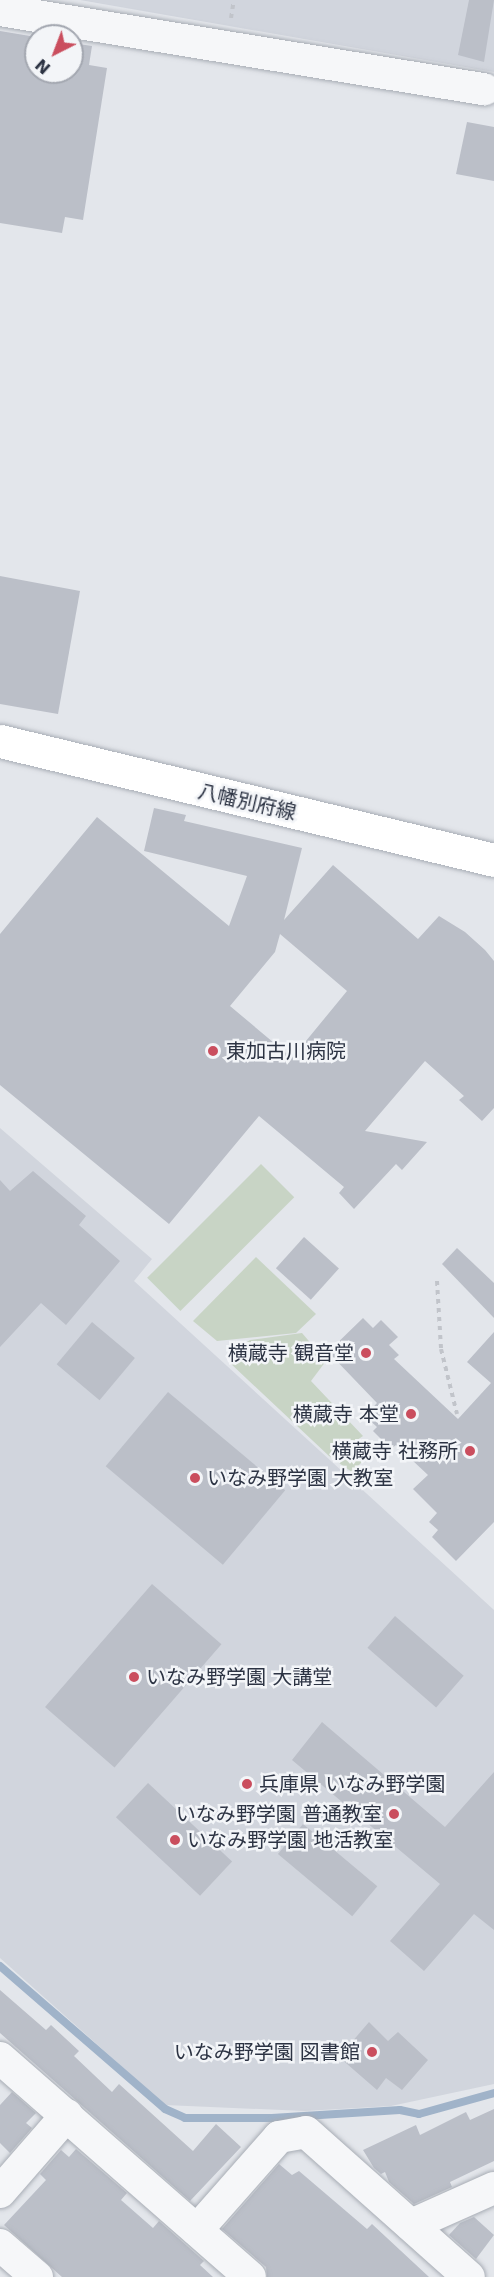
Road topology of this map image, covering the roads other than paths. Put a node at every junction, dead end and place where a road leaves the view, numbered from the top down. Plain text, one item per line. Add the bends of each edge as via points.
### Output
1 (0, 10) edge
2 (485, 89) dead end
3 (0, 741) edge
4 (494, 860) edge
5 (0, 2058) edge
6 (67, 2115) junction
7 (494, 2188) edge
8 (0, 2192) edge
9 (411, 2225) junction
10 (197, 2230) junction
11 (0, 2245) edge
12 (37, 2277) edge
13 (250, 2277) edge
14 (469, 2277) edge

1 - 2 street
3 - 4 main road, 八幡別府線
5 - 6 street
6 - 8 street
6 - 10 street
7 - 9 street
9 - 10 street via 306,2132 279,2137
9 - 14 street
10 - 13 street
11 - 12 street

